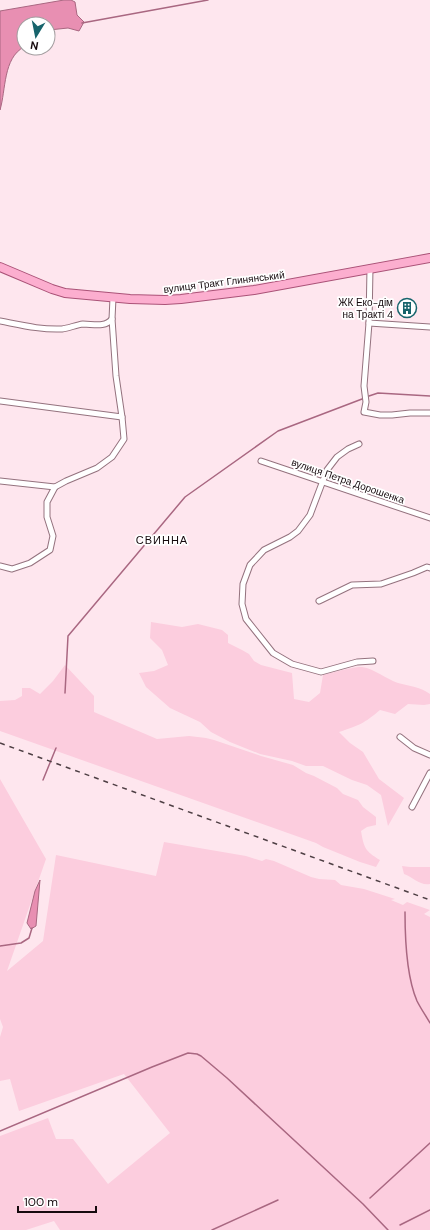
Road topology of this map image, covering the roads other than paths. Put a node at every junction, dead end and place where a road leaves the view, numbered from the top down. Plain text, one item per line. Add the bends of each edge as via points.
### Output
1 (430, 258) edge
2 (0, 267) edge
3 (370, 268) junction
4 (113, 298) junction
5 (112, 319) junction
6 (0, 321) edge
7 (369, 323) junction
8 (430, 326) edge
9 (0, 400) edge
10 (430, 413) edge
11 (122, 417) junction
12 (359, 444) dead end
13 (261, 461) dead end
14 (0, 481) edge
15 (322, 482) junction
16 (55, 487) junction
17 (430, 518) edge
18 (0, 566) edge
19 (430, 568) edge
20 (319, 601) dead end
21 (373, 661) dead end
22 (400, 737) dead end
23 (430, 755) edge
24 (430, 773) edge
25 (412, 807) dead end

1 - 3 main road, вулиця Тракт Глинянський
2 - 4 main road, вулиця Тракт Глинянський via 65,293
3 - 4 main road, вулиця Тракт Глинянський via 254,290 181,299
3 - 7 street
4 - 5 street
5 - 6 street via 103,325 82,324 64,329 42,329
5 - 11 street
7 - 8 street
7 - 10 street via 364,412 380,416
9 - 11 street
11 - 16 street via 124,439 112,457 97,468
12 - 15 street via 337,457
13 - 15 street, вулиця Петра Дорошенка
14 - 16 street
15 - 17 street, вулиця Петра Дорошенка
15 - 21 street via 310,515 298,531 264,550 250,565 243,584 242,604 246,619 273,653 292,664 321,672 357,662
16 - 18 street via 47,502 53,536 50,550 30,563 12,569
19 - 20 street via 381,584 352,585
22 - 23 street via 414,748
24 - 25 street

